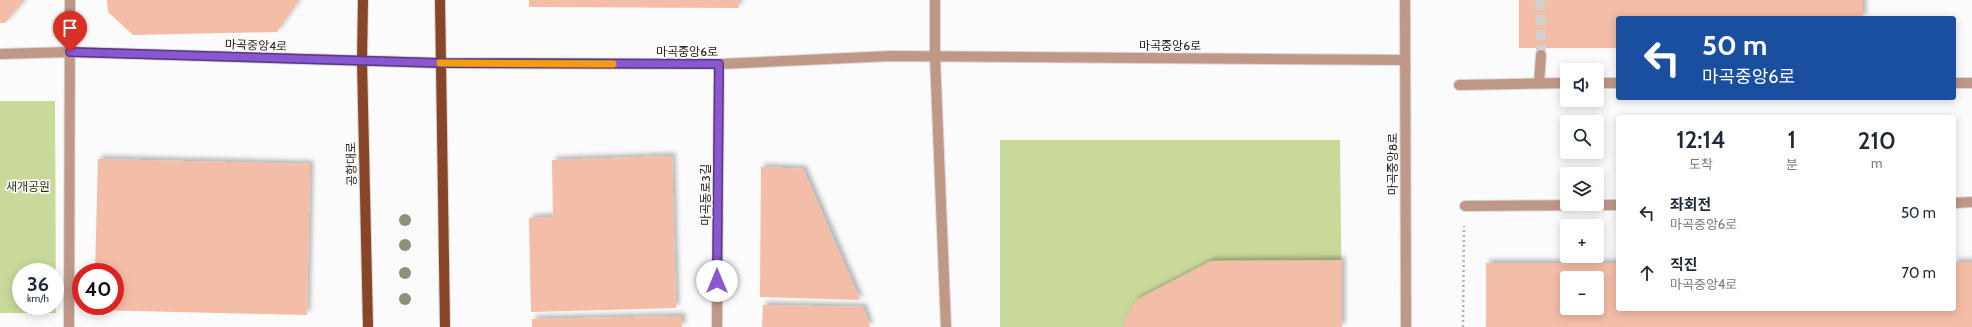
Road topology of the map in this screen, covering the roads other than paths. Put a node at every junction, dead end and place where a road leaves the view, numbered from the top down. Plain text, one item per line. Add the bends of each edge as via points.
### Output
1 (70, 0) edge
2 (362, 0) edge
3 (440, 0) edge
4 (935, 0) edge
5 (1405, 0) edge
6 (70, 52) junction
7 (0, 54) edge
8 (1541, 55) tunnel mouth
9 (935, 57) junction
10 (1405, 60) junction
11 (362, 61) junction
12 (440, 63) junction
13 (719, 64) junction
14 (1539, 83) junction
15 (1560, 83) edge
16 (1604, 83) edge
17 (1616, 83) edge
18 (1956, 83) edge
19 (1972, 83) edge
20 (1459, 85) dead end
21 (1972, 202) edge
22 (1956, 203) edge
23 (1616, 205) edge
24 (1465, 206) road end
25 (69, 327) edge
26 (368, 327) edge
27 (445, 327) edge
28 (717, 327) edge
29 (946, 327) edge
30 (1406, 327) edge

1 - 6 street
2 - 11 main road, 공항대로
3 - 12 main road
4 - 9 street
5 - 10 street, 마곡중앙8로
6 - 7 street, 마곡중앙4로
6 - 11 street, 마곡중앙4로
6 - 25 street
8 - 14 street
9 - 10 street, 마곡중앙6로
9 - 13 street, 마곡중앙6로 via 891,56
9 - 29 street
10 - 30 street, 마곡중앙8로
11 - 12 street, 마곡중앙4로
11 - 26 main road, 공항대로
12 - 13 street, 마곡중앙6로
12 - 27 main road
13 - 28 street, 마곡동로3길
14 - 15 street
14 - 20 street
16 - 17 street
18 - 19 street
21 - 22 street
23 - 24 street

